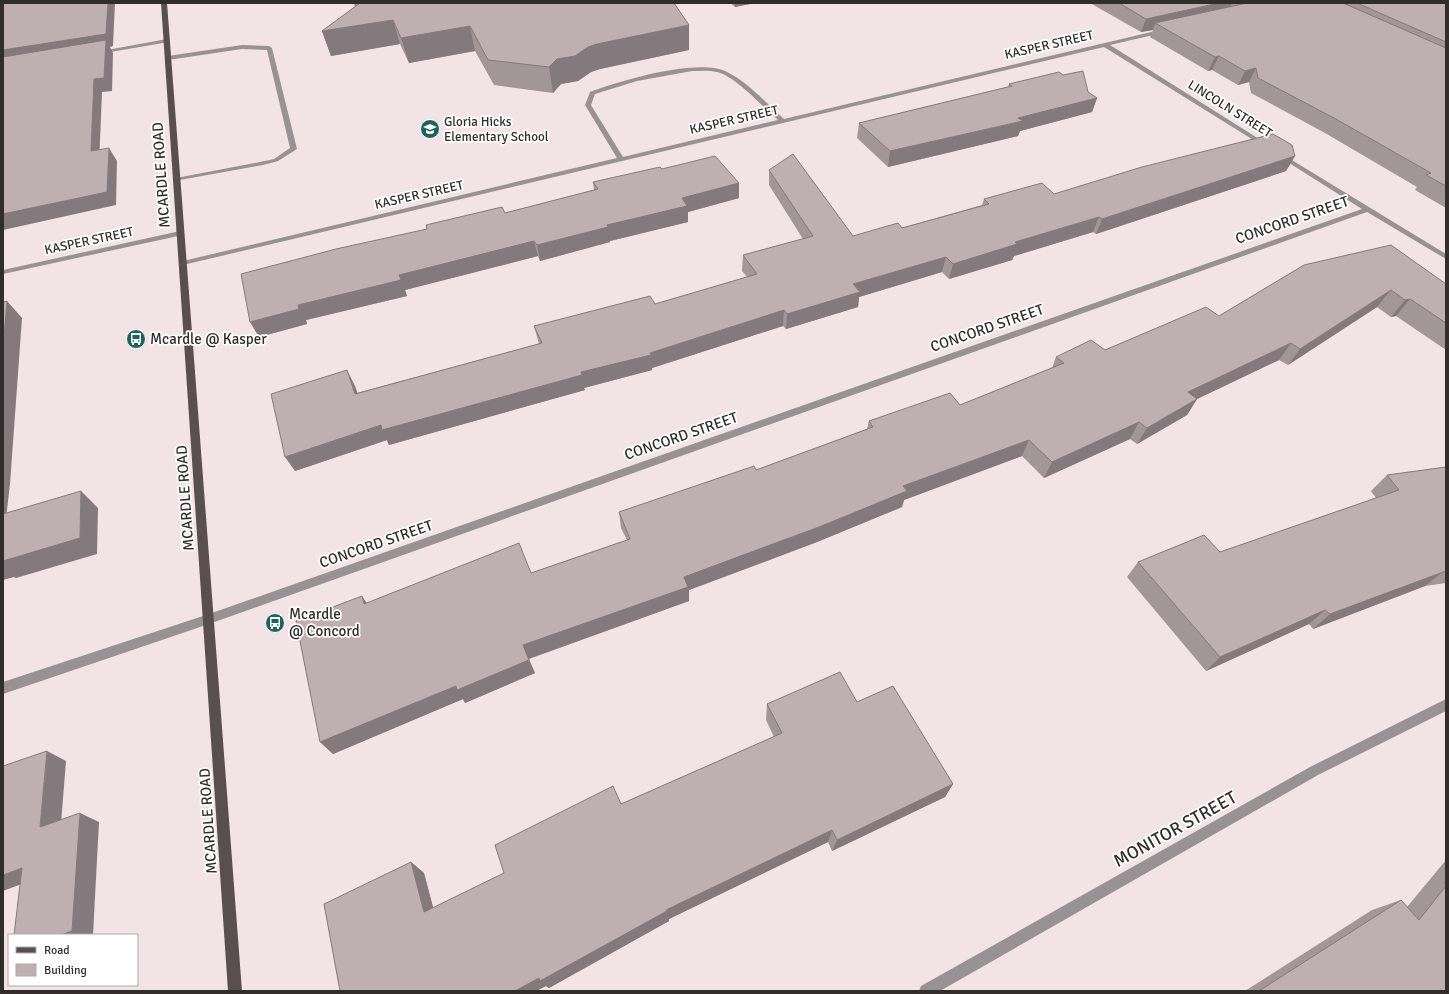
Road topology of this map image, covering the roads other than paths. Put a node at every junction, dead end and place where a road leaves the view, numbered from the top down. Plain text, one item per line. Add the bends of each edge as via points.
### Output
1 (164, 3) edge
2 (1174, 28) edge
3 (167, 41) junction
4 (1104, 44) junction
5 (89, 54) edge
6 (168, 58) junction
7 (782, 121) junction
8 (620, 159) junction
9 (176, 180) junction
10 (1368, 209) junction
11 (180, 233) junction
12 (1446, 257) edge
13 (183, 263) junction
14 (3, 272) edge
15 (209, 619) junction
16 (3, 688) edge
17 (1446, 705) edge
18 (235, 991) edge
19 (926, 991) edge

1 - 3 main road, MCARDLE ROAD
2 - 4 street, KASPER STREET
3 - 5 street
3 - 6 main road, MCARDLE ROAD
4 - 7 street, KASPER STREET
4 - 10 street, LINCOLN STREET
6 - 9 main road, MCARDLE ROAD
6 - 9 street via 242,46 269,48 294,149 276,160 261,164
7 - 8 street, KASPER STREET
7 - 8 street via 732,77 718,70 693,68 608,86 592,93 588,105
8 - 13 street, KASPER STREET
9 - 11 main road, MCARDLE ROAD
10 - 12 street, LINCOLN STREET
10 - 15 street, CONCORD STREET
11 - 13 main road, MCARDLE ROAD
11 - 14 street, KASPER STREET
13 - 15 main road, MCARDLE ROAD
15 - 16 street, CONCORD STREET
15 - 18 main road, MCARDLE ROAD
17 - 19 street, MONITOR STREET via 1314,771

